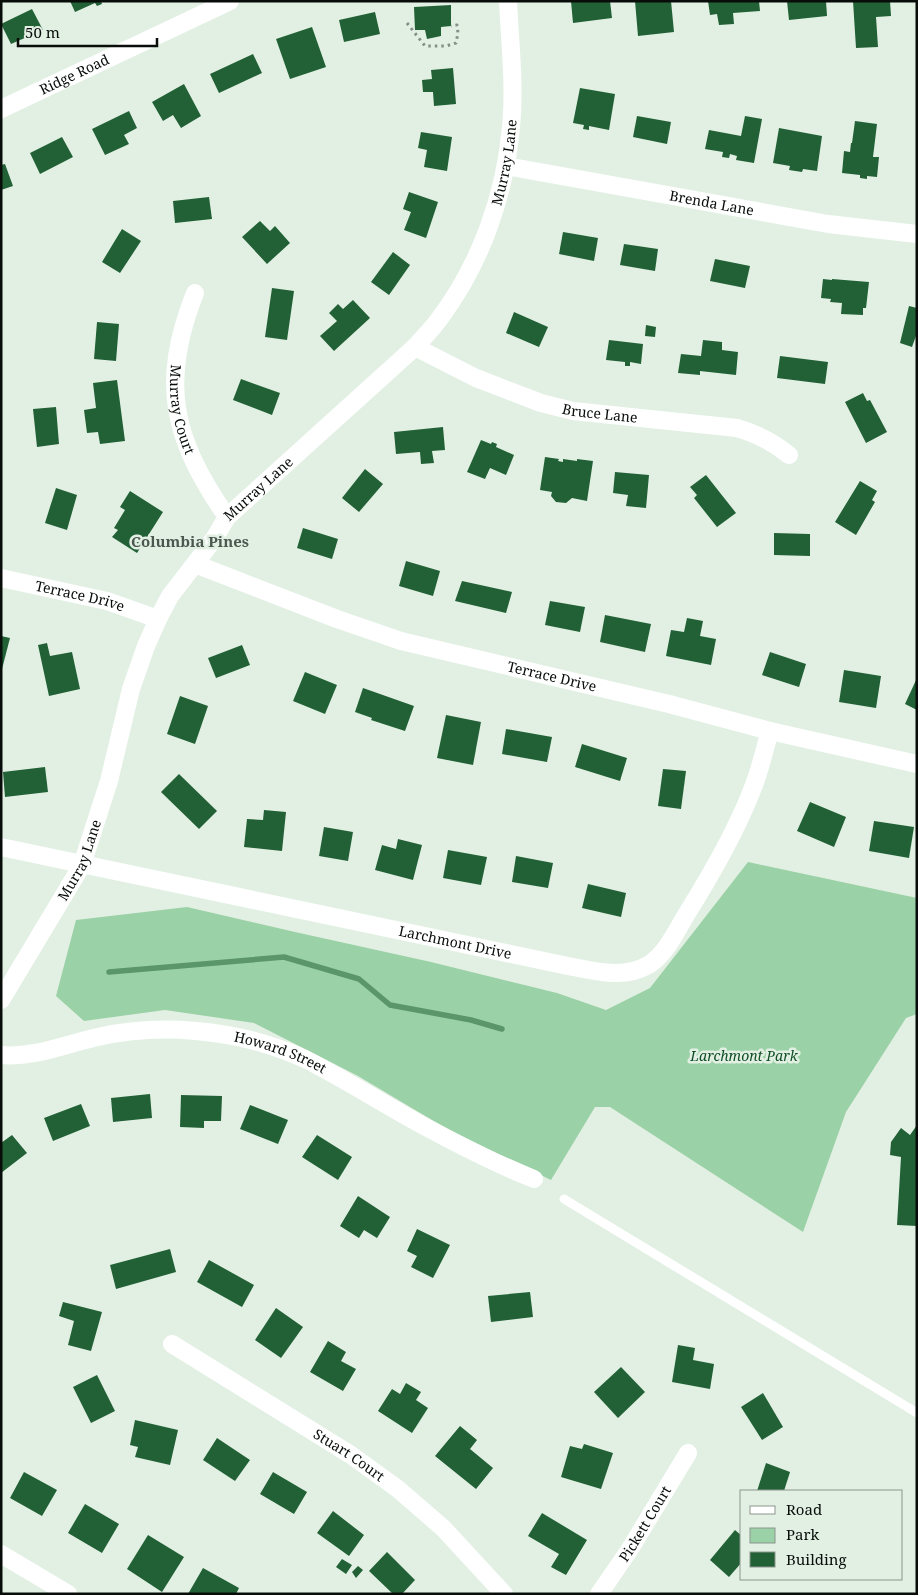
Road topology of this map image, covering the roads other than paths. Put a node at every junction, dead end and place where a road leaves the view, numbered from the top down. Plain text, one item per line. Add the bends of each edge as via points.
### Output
1 (230, 1) edge
2 (508, 1) edge
3 (1, 109) edge
4 (506, 166) junction
5 (917, 234) edge
6 (195, 293) dead end
7 (416, 347) junction
8 (789, 455) dead end
9 (227, 517) junction
10 (195, 564) junction
11 (1, 578) edge
12 (158, 620) junction
13 (770, 732) junction
14 (917, 764) edge
15 (1, 847) edge
16 (82, 865) junction
17 (1, 1000) edge
18 (1, 1055) edge
19 (534, 1179) dead end
20 (564, 1199) dead end
21 (172, 1344) dead end
22 (917, 1413) edge
23 (688, 1454) dead end
24 (1, 1554) edge
25 (68, 1594) edge
26 (504, 1594) edge
27 (599, 1594) edge

1 - 3 street, Ridge Road
2 - 4 street, Murray Lane via 512,94
4 - 5 street, Brenda Lane via 828,224
4 - 7 street, Murray Lane via 482,243 464,281
6 - 9 street, Murray Court via 178,347 176,406 180,430 190,455
7 - 8 street, Bruce Lane via 476,378 541,403 574,411 737,428 766,439
7 - 9 street, Murray Lane
9 - 10 street, Murray Lane
10 - 12 street, Murray Lane via 170,596
10 - 13 street, Terrace Drive via 401,641 669,704
11 - 12 street, Terrace Drive via 107,601
12 - 16 street, Murray Lane via 131,689 109,781
13 - 14 street, Terrace Drive
13 - 16 street, Larchmont Drive via 753,790 706,882 666,948 650,964 632,972 614,974 568,966
15 - 16 street, Larchmont Drive
16 - 17 street, Murray Lane
18 - 19 street, Howard Street via 40,1053 98,1037 135,1032 198,1031 241,1038 305,1059 491,1162
20 - 22 lane
21 - 26 street, Stuart Court via 351,1455 398,1489 443,1528
23 - 27 street, Pickett Court
24 - 25 street

